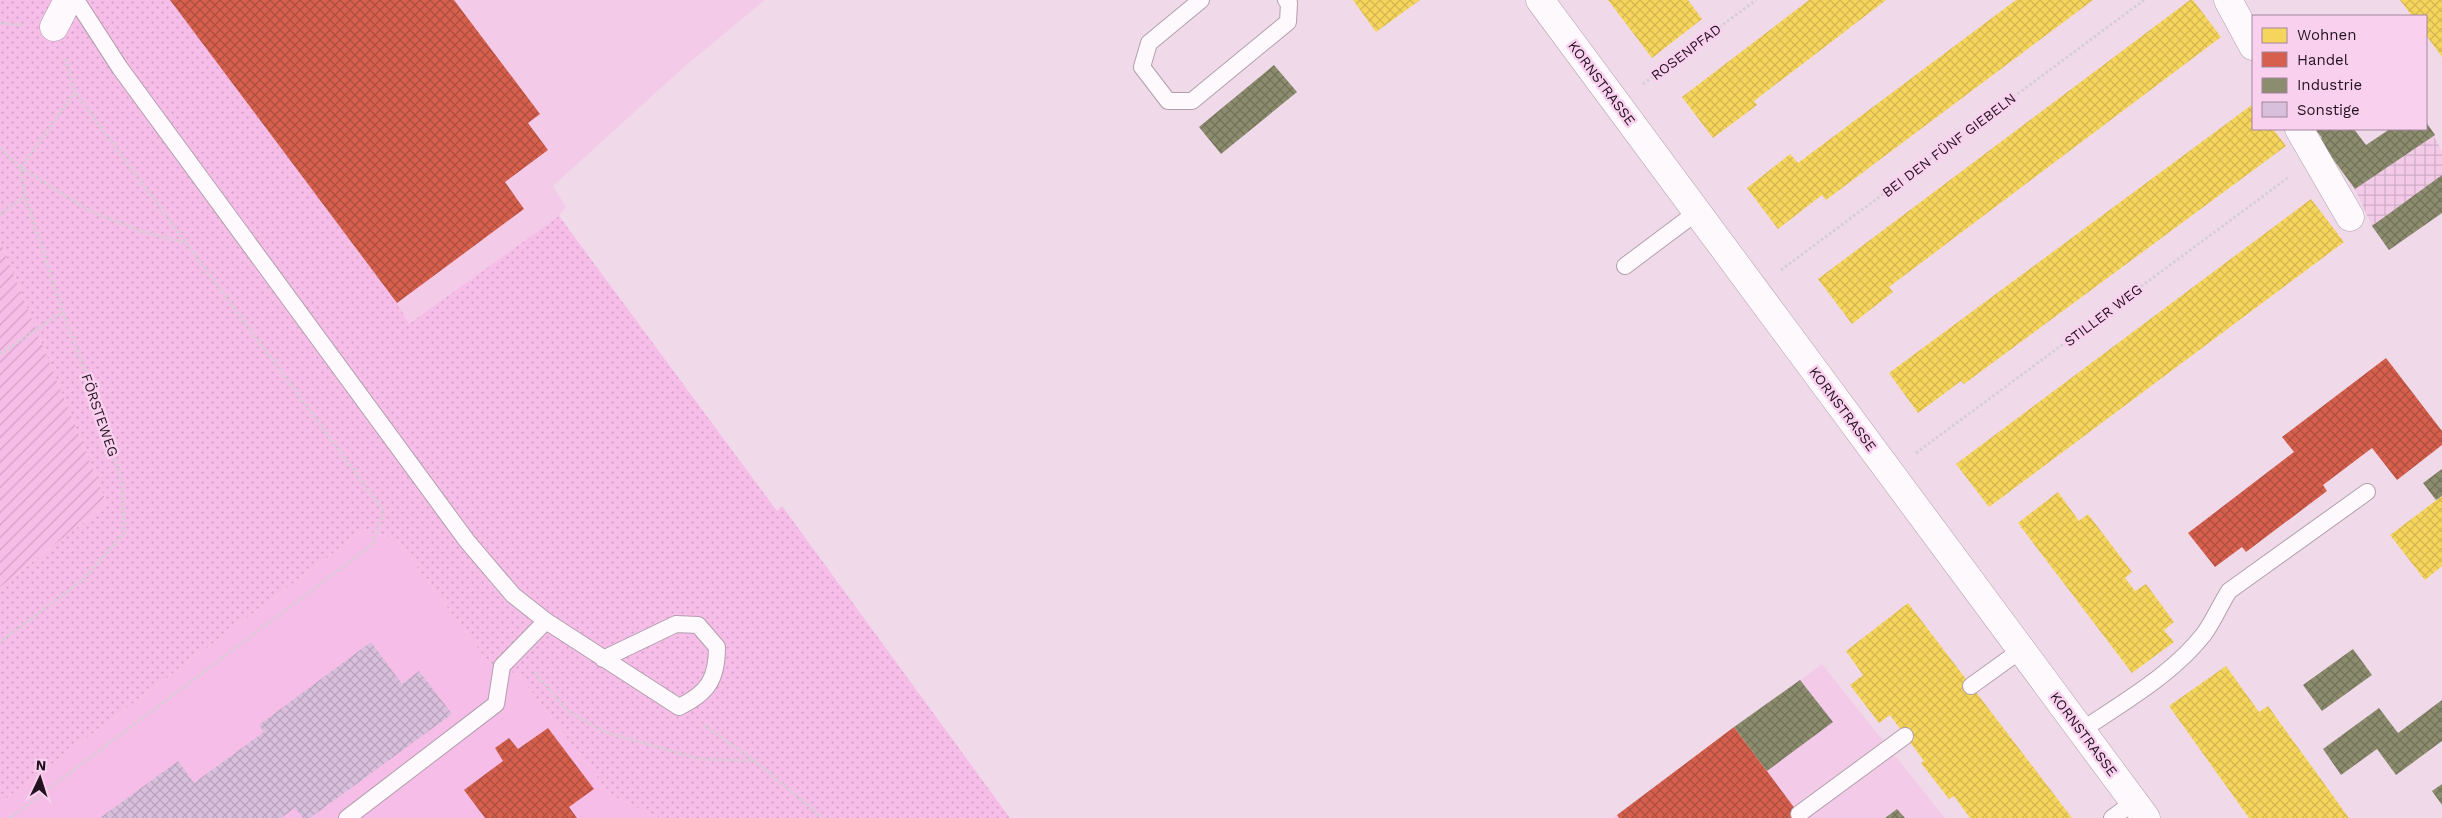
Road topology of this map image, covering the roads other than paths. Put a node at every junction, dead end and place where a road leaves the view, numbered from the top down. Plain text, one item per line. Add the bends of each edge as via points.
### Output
1 (68, 0) edge
2 (76, 0) edge
3 (1201, 0) edge
4 (1286, 0) edge
5 (1540, 0) edge
6 (2228, 0) edge
7 (54, 27) road end
8 (2252, 44) edge
9 (2301, 130) edge
10 (1697, 212) junction
11 (2350, 217) dead end
12 (1625, 266) dead end
13 (2368, 492) dead end
14 (546, 621) junction
15 (2021, 650) junction
16 (603, 659) junction
17 (1971, 686) dead end
18 (2081, 731) junction
19 (1905, 736) dead end
20 (2131, 813) edge
21 (1799, 814) dead end
22 (347, 818) edge

1 - 7 street
2 - 14 lane via 126,76 467,541 513,595
3 - 4 lane via 1149,43 1142,67 1168,101 1192,101 1288,22 1289,3
5 - 10 street, KORNSTRASSE
6 - 8 street
9 - 11 street
10 - 12 lane
10 - 15 street, KORNSTRASSE
13 - 18 lane via 2229,592 2216,609 2205,633 2179,662
14 - 16 lane
14 - 22 lane via 502,666 496,704
15 - 17 lane
15 - 18 street, KORNSTRASSE
16 - 16 lane via 679,707 699,697 717,667 717,647 698,626 676,624
18 - 20 street, KORNSTRASSE
19 - 21 lane

